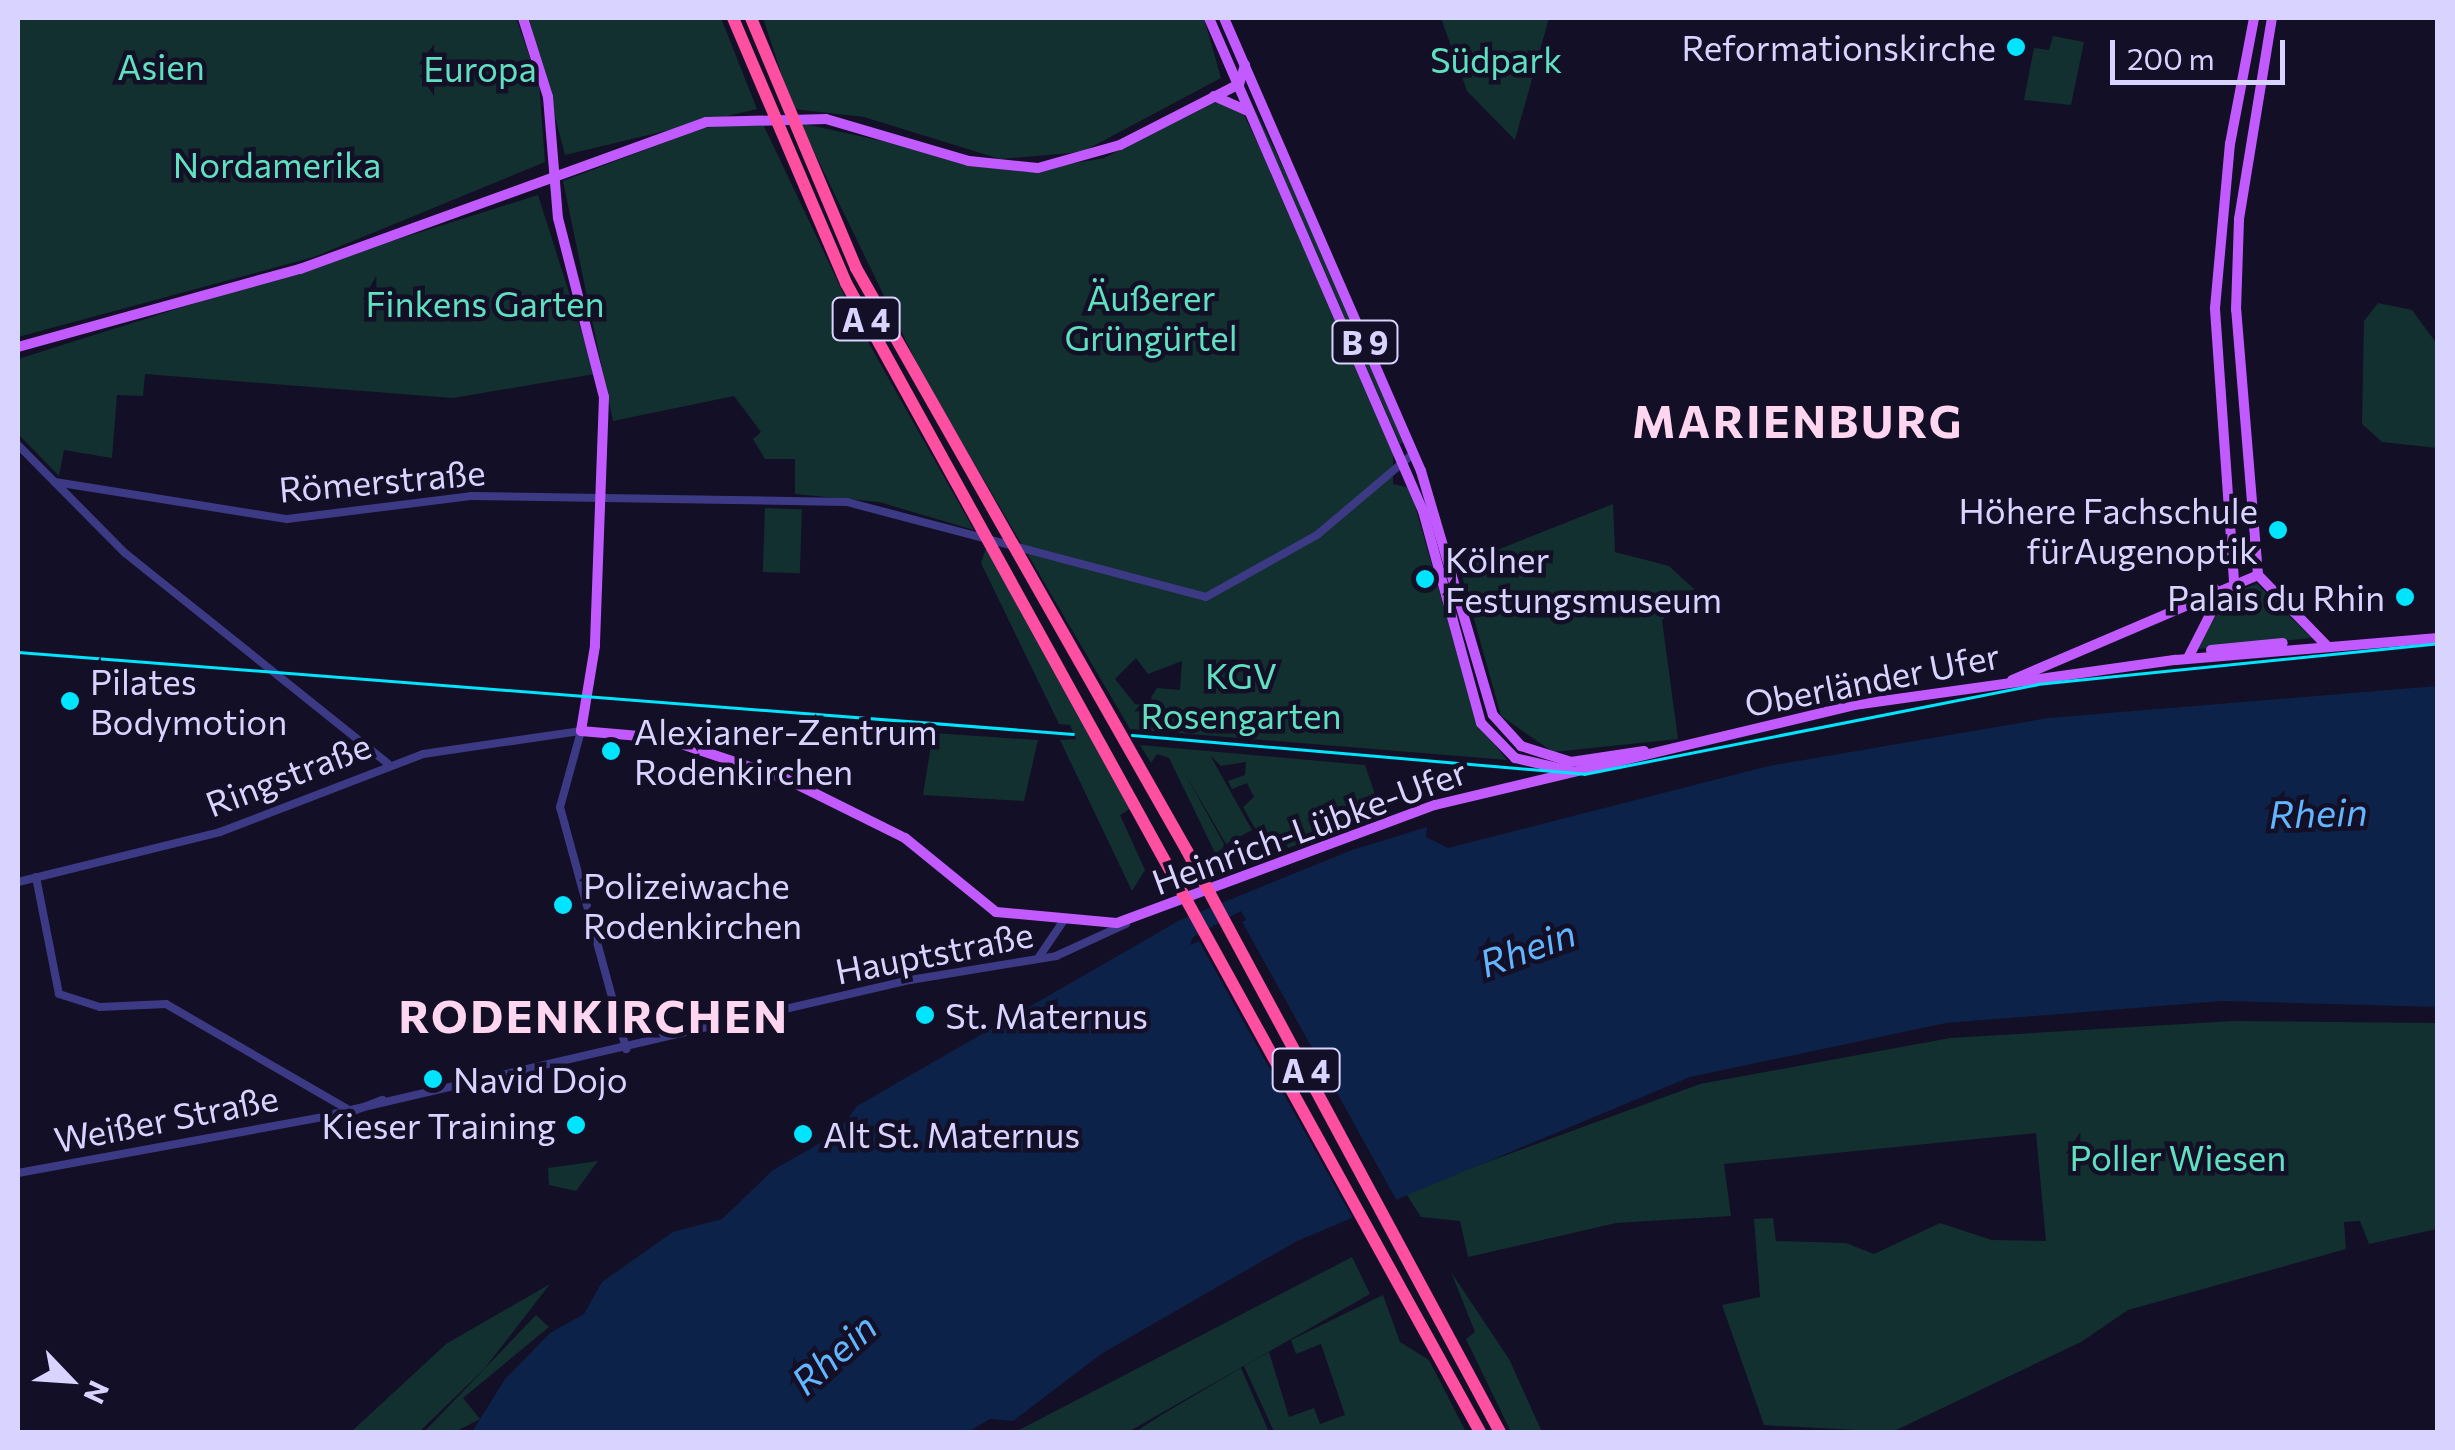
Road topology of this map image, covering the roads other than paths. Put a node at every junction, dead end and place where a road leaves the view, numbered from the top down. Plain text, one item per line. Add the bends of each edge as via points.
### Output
1 (524, 18) edge
2 (733, 18) edge
3 (751, 18) edge
4 (1209, 18) edge
5 (1224, 18) edge
6 (2254, 18) edge
7 (2272, 18) edge
8 (1223, 50) junction
9 (1245, 65) junction
10 (1239, 84) junction
11 (1216, 95) junction
12 (1258, 114) junction
13 (552, 151) junction
14 (575, 166) junction
15 (553, 175) junction
16 (531, 184) junction
17 (554, 195) junction
18 (2237, 334) junction
19 (2216, 336) junction
20 (18, 347) edge
21 (2238, 350) junction
22 (2217, 353) junction
23 (18, 445) edge
24 (1414, 453) junction
25 (1404, 464) junction
26 (54, 482) junction
27 (95, 489) junction
28 (597, 501) junction
29 (82, 511) junction
30 (2246, 578) junction
31 (2214, 588) junction
32 (2438, 635) edge
33 (2326, 643) junction
34 (2260, 648) junction
35 (2189, 656) junction
36 (2176, 660) junction
37 (2012, 680) junction
38 (581, 731) junction
39 (1654, 751) junction
40 (1506, 753) junction
41 (1571, 762) junction
42 (388, 764) junction
43 (1552, 769) junction
44 (1582, 771) junction
45 (1525, 778) junction
46 (1499, 788) junction
47 (36, 878) junction
48 (18, 882) edge
49 (1139, 916) junction
50 (1064, 920) junction
51 (1034, 960) junction
52 (626, 1049) junction
53 (331, 1100) junction
54 (383, 1100) junction
55 (359, 1103) junction
56 (348, 1110) junction
57 (325, 1116) junction
58 (18, 1173) edge
59 (1480, 1432) edge
60 (1500, 1432) edge

1 - 13 main road via 548,96
2 - 59 highway, A 4 via 777,134 846,282
3 - 60 highway, A 4 via 793,135 983,498
4 - 8 main road, B 9
5 - 9 main road, B 9
6 - 19 main road via 2230,144
7 - 18 main road via 2239,219
8 - 10 main road, B 9
8 - 11 main road, B 9
9 - 10 main road
9 - 12 main road, B 9
10 - 11 main road
10 - 12 main road, B 9
11 - 12 main road
11 - 14 main road via 1102,153 1038,168 980,164 858,124 798,117 706,122
12 - 24 main road, B 9
12 - 25 main road, B 9
13 - 14 main road
13 - 15 main road
14 - 15 main road
15 - 16 main road
15 - 17 main road
16 - 17 main road
16 - 20 main road via 300,270
17 - 28 main road via 602,378
18 - 19 main road
18 - 21 main road
19 - 22 main road
21 - 22 main road
21 - 30 main road
22 - 30 main road
23 - 26 street
24 - 25 street, Römerstraße
24 - 41 main road, B 9 via 1493,715 1521,746
25 - 28 street, Römerstraße via 1268,568 1206,597 858,503
25 - 40 main road, B 9 via 1481,723
26 - 27 street, Römerstraße
26 - 29 street
27 - 28 street, Römerstraße via 286,518 458,497
27 - 29 street
28 - 38 main road via 590,690
29 - 42 street
30 - 31 main road
30 - 33 main road
31 - 35 main road via 2216,606
31 - 37 main road
32 - 33 main road, B 9
33 - 34 main road, B 9
34 - 35 main road, Oberländer Ufer / B 9
34 - 36 main road, Oberländer Ufer / B 9
35 - 36 main road, Oberländer Ufer / B 9
36 - 37 main road, Oberländer Ufer / B 9
37 - 39 main road, Oberländer Ufer / B 9
38 - 42 street, Ringstraße via 480,741
38 - 50 main road, Heinrich-Lübke-Ufer via 663,738 786,779 904,838 983,906
38 - 52 street via 560,807
39 - 41 main road, B 9
39 - 44 main road, Oberländer Ufer / B 9
40 - 43 main road, B 9
40 - 45 main road, B 9
41 - 43 main road, Heinrich-Lübke-Ufer
42 - 47 street, Ringstraße via 220,832
43 - 44 main road, B 9
43 - 45 main road, Heinrich-Lübke-Ufer
44 - 46 main road, Heinrich-Lübke-Ufer
45 - 46 main road, Heinrich-Lübke-Ufer
46 - 49 main road, Heinrich-Lübke-Ufer via 1339,836
47 - 48 street, Ringstraße
47 - 53 street via 59,994 100,1006 166,1004
49 - 50 main road, Heinrich-Lübke-Ufer
49 - 51 street, Hauptstraße
50 - 51 street
51 - 52 street, Hauptstraße
52 - 54 street, Hauptstraße
53 - 55 street, Hauptstraße
53 - 56 street
53 - 57 street
54 - 55 street, Hauptstraße
54 - 56 street, Hauptstraße
55 - 56 street, Hauptstraße
56 - 57 street, Weißer Straße
57 - 58 street, Weißer Straße

